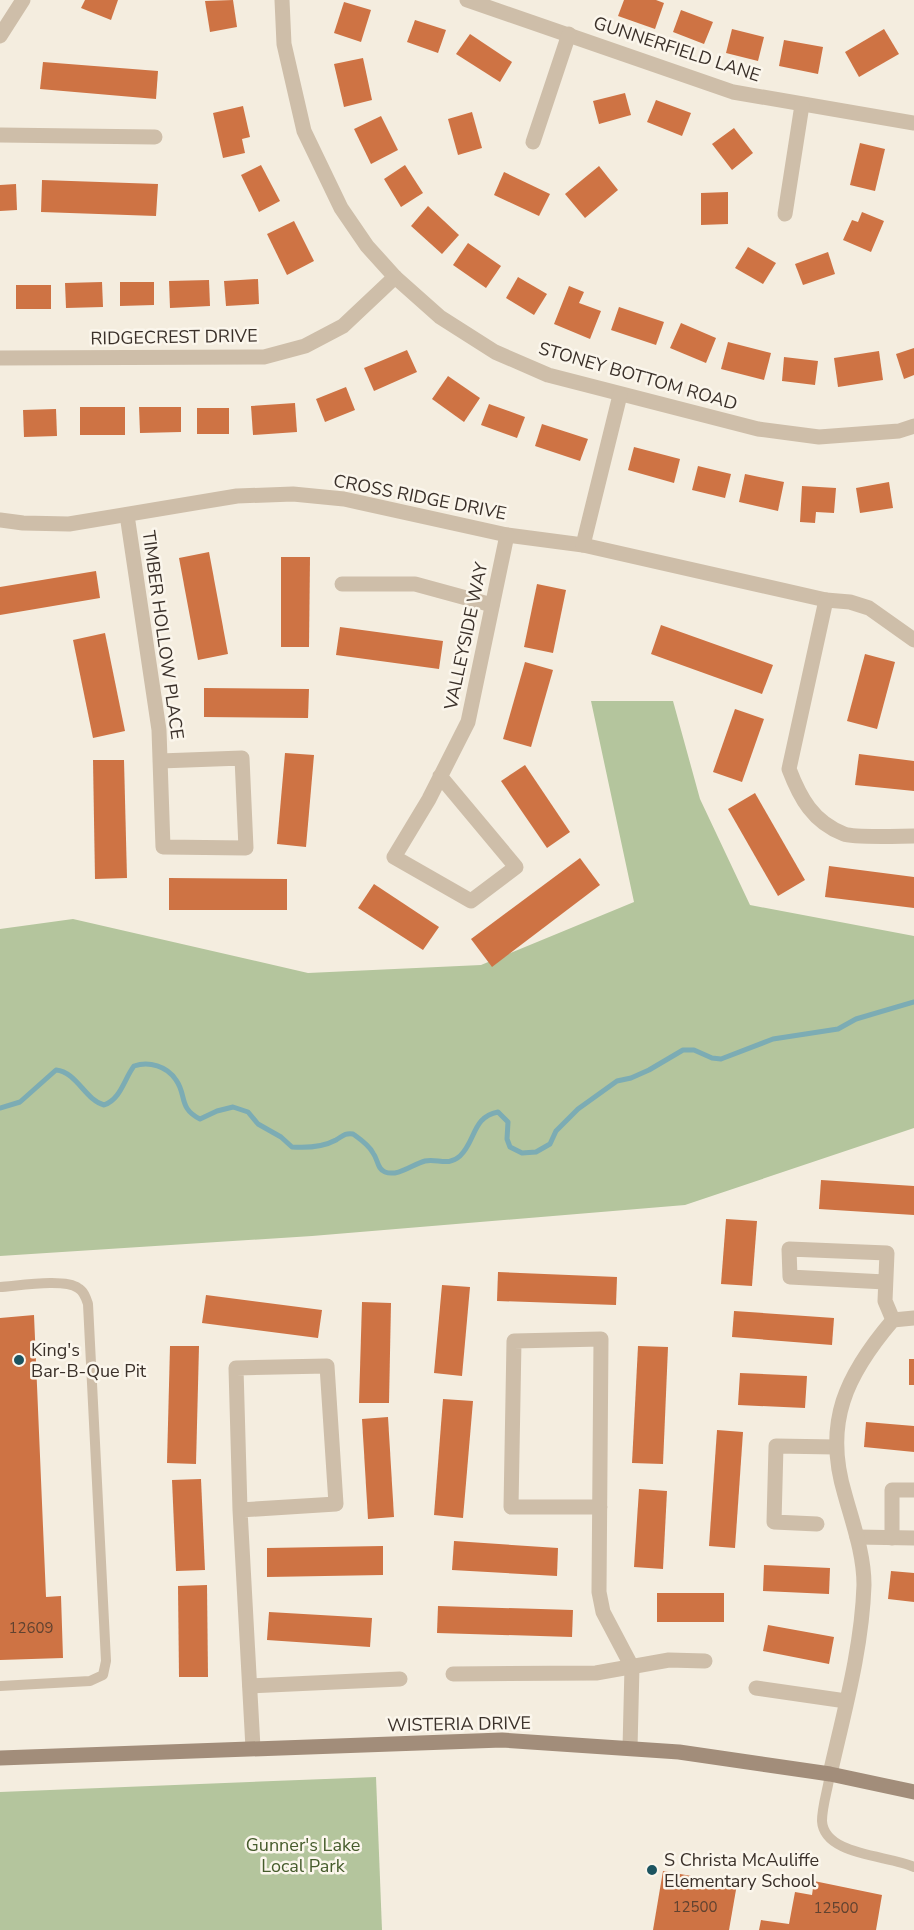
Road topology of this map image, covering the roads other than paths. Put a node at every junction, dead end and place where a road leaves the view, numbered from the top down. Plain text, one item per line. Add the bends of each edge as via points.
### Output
1 (22, 0) edge
2 (282, 0) edge
3 (467, 0) edge
4 (569, 34) junction
5 (0, 36) edge
6 (802, 105) junction
7 (914, 123) edge
8 (0, 135) edge
9 (155, 137) dead end
10 (533, 142) dead end
11 (785, 214) dead end
12 (395, 277) junction
13 (0, 358) edge
14 (620, 395) junction
15 (914, 426) edge
16 (127, 515) junction
17 (0, 520) edge
18 (507, 535) junction
19 (583, 545) junction
20 (342, 584) dead end
21 (826, 600) junction
22 (492, 604) junction
23 (914, 640) edge
24 (160, 761) junction
25 (440, 776) junction
26 (914, 836) edge
27 (885, 1282) junction
28 (0, 1287) edge
29 (914, 1318) edge
30 (892, 1320) junction
31 (835, 1447) junction
32 (914, 1490) edge
33 (600, 1508) junction
34 (240, 1510) junction
35 (817, 1524) dead end
36 (857, 1537) junction
37 (892, 1538) junction
38 (914, 1538) edge
39 (705, 1660) dead end
40 (632, 1667) junction
41 (453, 1674) dead end
42 (400, 1679) dead end
43 (0, 1686) edge
44 (250, 1686) junction
45 (756, 1688) dead end
46 (846, 1701) junction
47 (253, 1748) junction
48 (630, 1749) junction
49 (0, 1758) edge
50 (831, 1774) junction
51 (914, 1792) edge
52 (914, 1867) edge

1 - 5 street
2 - 12 street, STONEY BOTTOM ROAD via 284,45 304,131 341,208
3 - 4 street, GUNNERFIELD LANE
4 - 6 street, GUNNERFIELD LANE via 733,92
4 - 10 street
6 - 7 street, GUNNERFIELD LANE
6 - 11 street
8 - 9 street
12 - 13 street, RIDGECREST DRIVE via 343,326 305,346 264,357
12 - 14 street, STONEY BOTTOM ROAD via 440,317 495,351 548,375
14 - 15 street, STONEY BOTTOM ROAD via 758,429 819,437 898,431
14 - 19 street
16 - 17 street, CROSS RIDGE DRIVE via 69,524
16 - 18 street, CROSS RIDGE DRIVE via 237,496 293,494 344,499
16 - 24 street, TIMBER HOLLOW PLACE via 159,730
18 - 19 street, CROSS RIDGE DRIVE
18 - 22 street, VALLEYSIDE WAY
19 - 21 street, CROSS RIDGE DRIVE
20 - 22 street via 415,584
21 - 23 street, CROSS RIDGE DRIVE via 869,608
21 - 26 street via 789,769 798,794 818,819 846,835
22 - 25 street, VALLEYSIDE WAY via 468,722
24 - 24 street, TIMBER HOLLOW PLACE via 163,847 246,848 242,758
25 - 25 street, VALLEYSIDE WAY via 394,857 471,901 516,867
27 - 27 street via 790,1277 789,1249 887,1253
27 - 30 street via 885,1301
28 - 43 lane via 65,1283 79,1288 88,1304 106,1661 103,1675 90,1681
29 - 30 street
30 - 31 street via 855,1373 839,1410
31 - 35 street via 776,1446 774,1522
31 - 36 street
32 - 37 street via 892,1490
33 - 33 street via 601,1339 514,1341 511,1507
33 - 40 street via 599,1592 603,1612
34 - 34 street via 236,1368 327,1365 336,1504
34 - 44 street
36 - 37 street
36 - 46 street via 864,1584
37 - 38 street
39 - 40 street via 669,1660
40 - 41 street via 596,1673
40 - 48 street
42 - 44 street
44 - 47 street
45 - 46 street
46 - 50 street
47 - 48 street, WISTERIA DRIVE via 502,1740
47 - 49 street, WISTERIA DRIVE
48 - 50 street, WISTERIA DRIVE via 679,1752
50 - 51 street, WISTERIA DRIVE
50 - 52 lane via 822,1823 831,1840 842,1848

